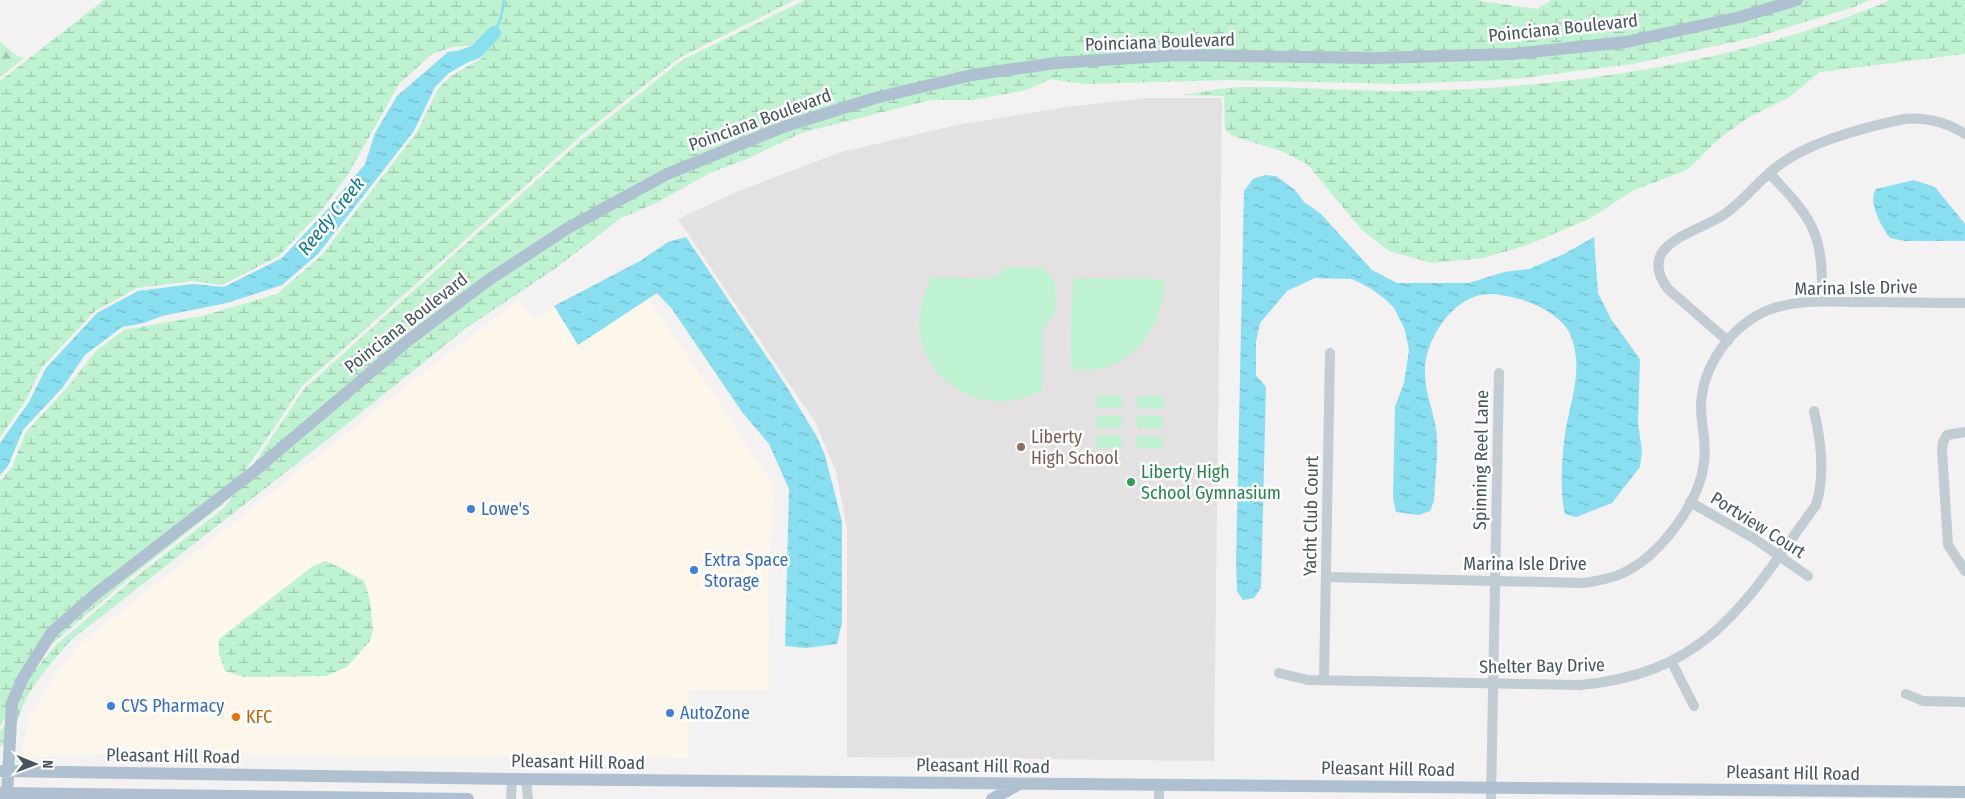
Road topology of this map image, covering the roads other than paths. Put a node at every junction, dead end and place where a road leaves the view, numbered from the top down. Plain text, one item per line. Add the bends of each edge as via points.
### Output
1 (1796, 0) edge
2 (1965, 134) edge
3 (1770, 174) junction
4 (1822, 302) junction
5 (1965, 303) edge
6 (1728, 341) junction
7 (1330, 353) dead end
8 (1499, 373) dead end
9 (1814, 411) dead end
10 (1965, 432) edge
11 (1690, 502) junction
12 (1778, 556) junction
13 (1954, 558) junction
14 (1945, 564) dead end
15 (1965, 571) edge
16 (1808, 576) dead end
17 (1326, 577) junction
18 (1495, 581) junction
19 (1671, 661) junction
20 (1279, 673) dead end
21 (1324, 680) junction
22 (1492, 683) junction
23 (1906, 694) dead end
24 (1965, 702) edge
25 (1694, 706) dead end
26 (9, 730) junction
27 (0, 746) edge
28 (4, 771) edge
29 (512, 779) junction
30 (526, 779) junction
31 (1023, 784) junction
32 (1159, 785) junction
33 (1965, 792) edge
34 (1491, 793) edge
35 (4, 795) edge
36 (1823, 795) edge
37 (468, 799) edge
38 (511, 799) edge
39 (528, 799) edge
40 (992, 799) edge
41 (1159, 799) edge

1 - 26 main road, Poinciana Boulevard via 1740,17 1626,42 1512,54 1374,58 1177,55 1056,63 972,75 875,98 783,127 667,174 568,228 490,279 410,339 252,473 97,593 52,632 38,652 16,690
2 - 3 street via 1936,121 1904,119 1815,146 1781,164
3 - 4 street via 1795,199 1815,230 1821,254
3 - 6 street via 1713,222 1671,242 1660,259 1661,280 1668,289
4 - 5 street, Marina Isle Drive
4 - 6 street, Marina Isle Drive via 1800,302 1765,312 1748,322
6 - 11 street, Marina Isle Drive via 1712,363 1702,395 1704,464 1698,488
7 - 17 street, Yacht Club Court
8 - 18 street, Spinning Reel Lane
9 - 12 street, Shelter Bay Drive via 1820,435 1819,496 1816,505
10 - 13 street via 1947,435 1942,442 1948,545
11 - 12 street, Portview Court
11 - 18 street, Marina Isle Drive via 1655,551 1620,574 1584,583
12 - 16 street, Portview Court
12 - 19 street, Shelter Bay Drive via 1734,615 1690,652
13 - 14 street
13 - 15 street
17 - 18 street, Marina Isle Drive
17 - 21 street, Yacht Club Court
18 - 22 street, Spinning Reel Lane
19 - 22 street, Shelter Bay Drive via 1612,682
19 - 25 street
20 - 21 street, Shelter Bay Drive
21 - 22 street, Shelter Bay Drive
22 - 34 street, Spinning Reel Lane
23 - 24 street via 1923,701
26 - 27 main road
26 - 28 main road, Poinciana Boulevard
28 - 29 main road, Pleasant Hill Road
28 - 35 main road, Poinciana Boulevard
29 - 30 main road, Pleasant Hill Road
29 - 38 street
30 - 31 main road, Pleasant Hill Road
30 - 39 street
31 - 32 main road, Pleasant Hill Road
31 - 40 main road
32 - 34 main road, Pleasant Hill Road
32 - 41 street
33 - 36 main road, Pleasant Hill Road
34 - 36 main road, Pleasant Hill Road
35 - 37 main road

